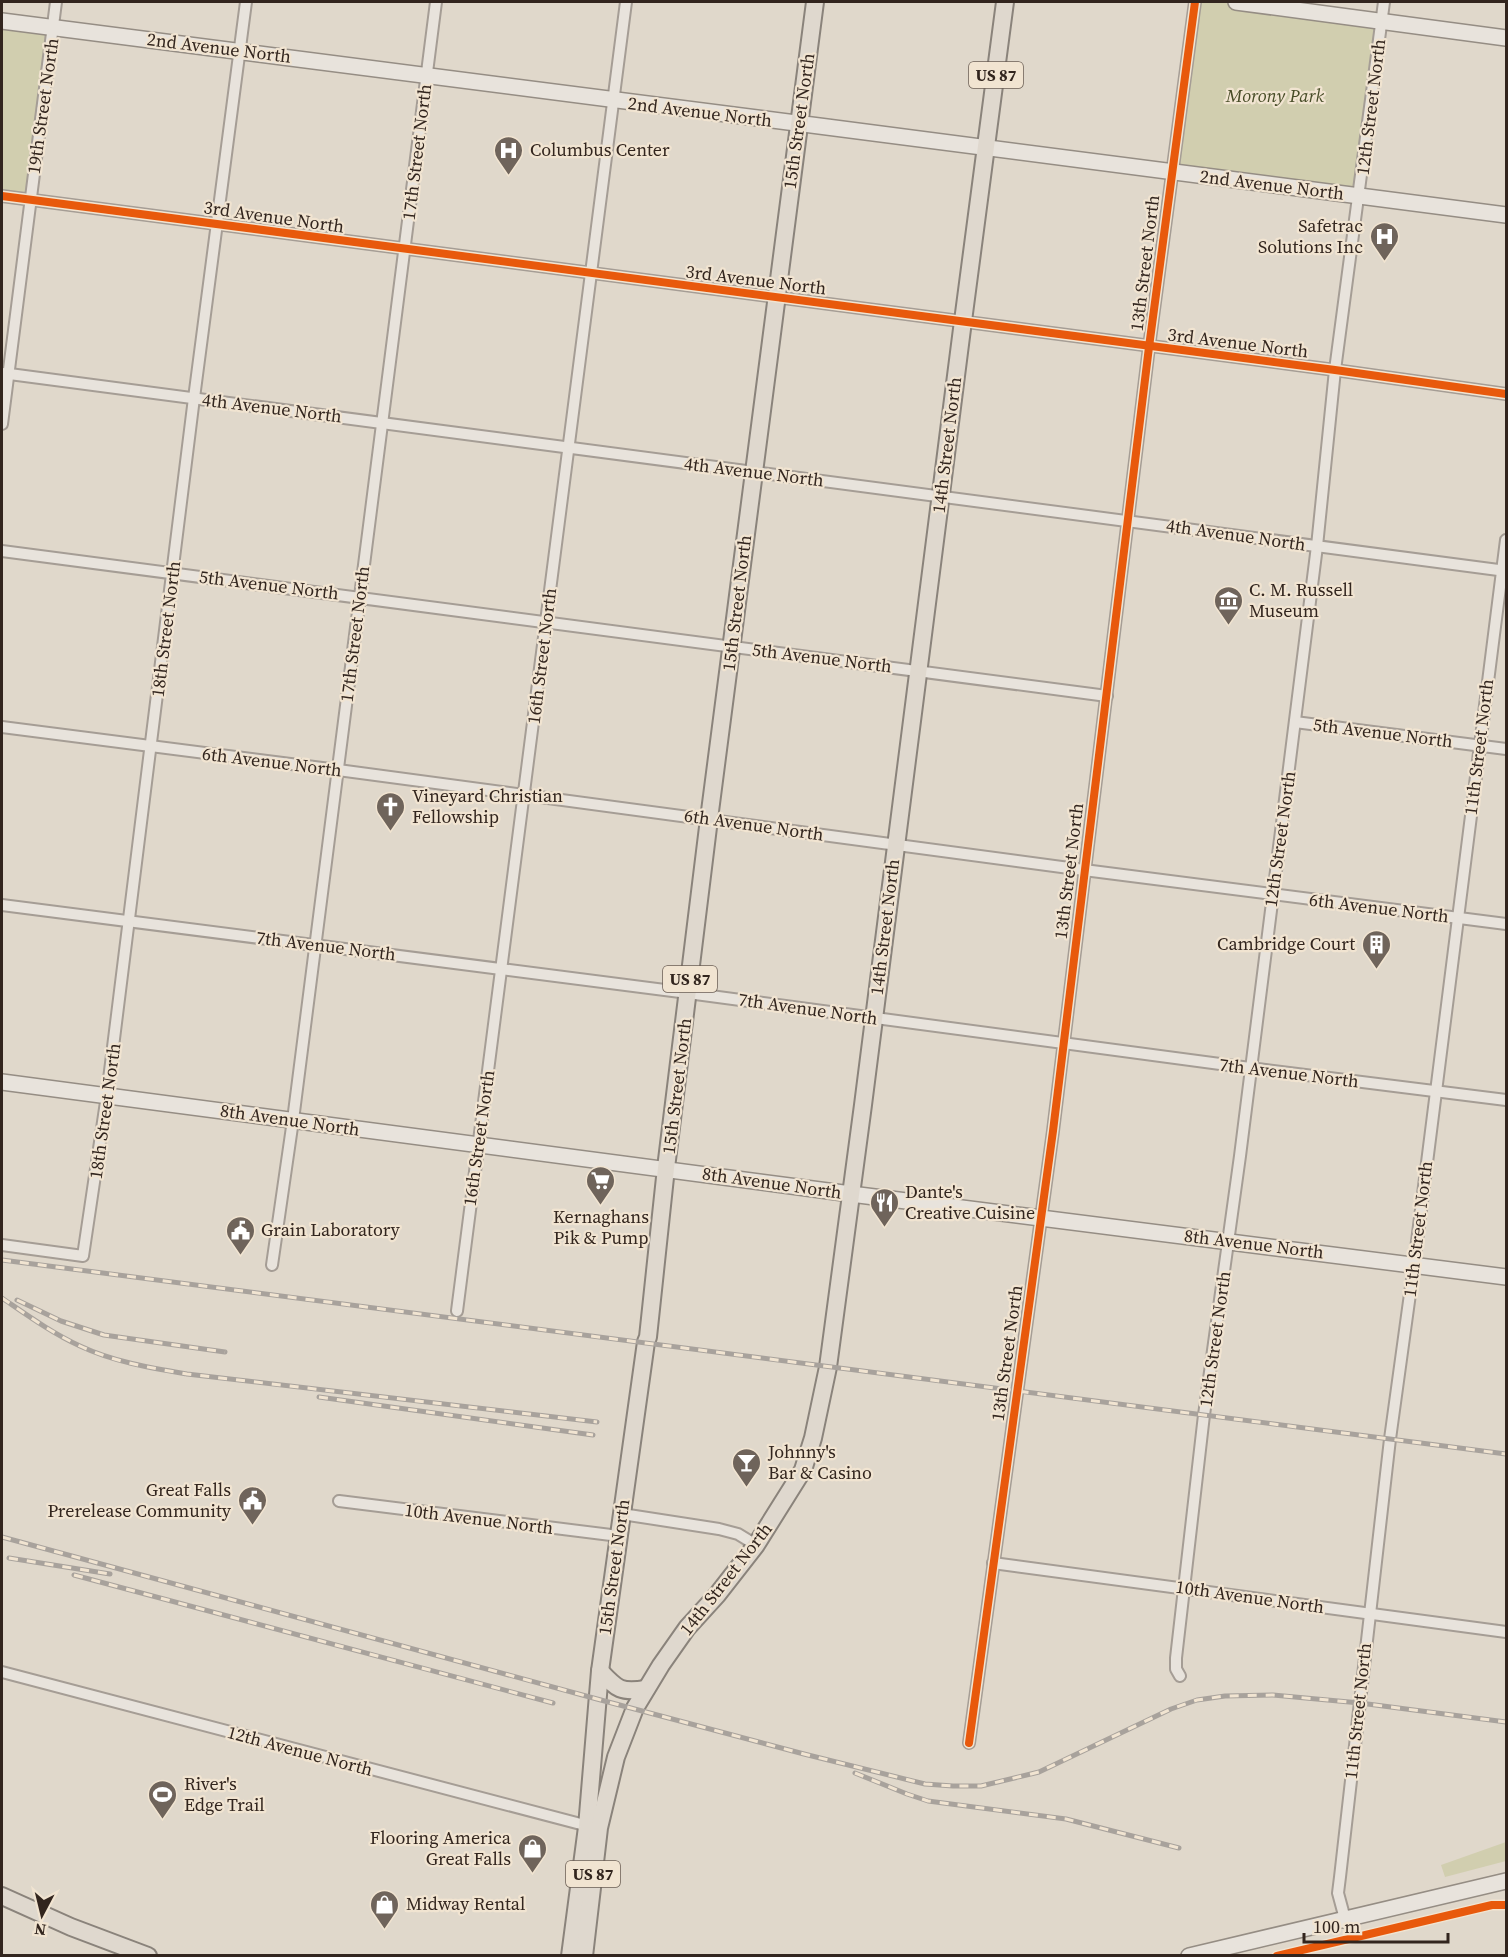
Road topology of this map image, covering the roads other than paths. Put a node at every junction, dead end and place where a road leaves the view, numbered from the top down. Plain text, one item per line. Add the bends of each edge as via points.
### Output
1 (56, 2) edge
2 (246, 2) edge
3 (436, 2) edge
4 (626, 2) edge
5 (815, 2) edge
6 (1005, 2) edge
7 (1195, 2) edge
8 (1236, 2) edge
9 (1384, 2) edge
10 (2, 21) edge
11 (1382, 23) junction
12 (53, 28) junction
13 (1506, 38) edge
14 (240, 50) junction
15 (427, 76) junction
16 (613, 101) junction
17 (799, 124) junction
18 (986, 148) junction
19 (1172, 172) junction
20 (1360, 195) junction
21 (2, 196) edge
22 (30, 200) junction
23 (1506, 215) edge
24 (218, 224) junction
25 (404, 249) junction
26 (591, 274) junction
27 (776, 298) junction
28 (963, 321) junction
29 (1149, 347) junction
30 (1335, 370) junction
31 (4, 374) edge
32 (1506, 394) edge
33 (194, 398) junction
34 (382, 422) junction
35 (2, 424) edge
36 (569, 449) junction
37 (754, 472) junction
38 (941, 495) junction
39 (1130, 520) junction
40 (1506, 540) edge
41 (1317, 546) junction
42 (2, 551) edge
43 (1504, 571) edge
44 (173, 573) junction
45 (360, 596) junction
46 (546, 623) junction
47 (732, 646) junction
48 (919, 671) junction
49 (1107, 696) junction
50 (1295, 722) junction
51 (2, 728) edge
52 (1479, 746) junction
53 (151, 747) junction
54 (1506, 749) edge
55 (338, 770) junction
56 (524, 794) junction
57 (709, 819) junction
58 (896, 844) junction
59 (1084, 870) junction
60 (1273, 895) junction
61 (2, 905) edge
62 (1458, 919) junction
63 (130, 922) junction
64 (1506, 924) edge
65 (315, 944) junction
66 (502, 968) junction
67 (688, 993) junction
68 (874, 1018) junction
69 (1064, 1043) junction
70 (1250, 1068) junction
71 (2, 1082) edge
72 (1436, 1090) junction
73 (107, 1095) junction
74 (1506, 1100) edge
75 (293, 1120) junction
76 (479, 1144) junction
77 (666, 1168) junction
78 (851, 1194) junction
79 (1041, 1218) junction
80 (1229, 1240) junction
81 (2, 1245) edge
82 (272, 1265) dead end
83 (1414, 1265) junction
84 (1506, 1277) edge
85 (457, 1311) dead end
86 (339, 1501) dead end
87 (622, 1514) junction
88 (619, 1536) junction
89 (756, 1545) junction
90 (993, 1563) junction
91 (1183, 1588) junction
92 (1369, 1613) junction
93 (1506, 1632) edge
94 (600, 1671) junction
95 (2, 1672) edge
96 (1180, 1676) dead end
97 (646, 1689) junction
98 (969, 1743) dead end
99 (606, 1794) joint
100 (593, 1827) junction
101 (1506, 1881) edge
102 (2, 1896) edge
103 (1345, 1919) junction
104 (148, 1956) edge
105 (570, 1956) edge
106 (584, 1956) edge
107 (1189, 1956) edge

1 - 12 street, 19th Street North
2 - 14 street, 18th Street North
3 - 15 street, 17th Street North
4 - 16 street, 16th Street North
5 - 17 main road, 15th Street North / US 87
6 - 18 main road, 14th Street North / US 87
7 - 19 street, 13th Street North
8 - 11 main road
9 - 11 street, 12th Street North
10 - 12 main road, 2nd Avenue North
11 - 13 main road
11 - 20 street, 12th Street North
12 - 14 main road, 2nd Avenue North
12 - 22 street, 19th Street North
14 - 15 main road, 2nd Avenue North
14 - 24 street, 18th Street North
15 - 16 main road, 2nd Avenue North
15 - 25 street, 17th Street North
16 - 17 main road, 2nd Avenue North
16 - 26 street, 16th Street North
17 - 18 main road, 2nd Avenue North
17 - 27 main road, 15th Street North / US 87
18 - 19 main road, 2nd Avenue North
18 - 28 main road, 14th Street North / US 87
19 - 20 main road, 2nd Avenue North
19 - 29 street, 13th Street North
20 - 23 main road, 2nd Avenue North
20 - 30 street, 12th Street North
21 - 22 street, 3rd Avenue North
22 - 24 street, 3rd Avenue North
22 - 31 street, 19th Street North
24 - 25 street, 3rd Avenue North
24 - 33 street, 18th Street North
25 - 26 street, 3rd Avenue North
25 - 34 street, 17th Street North
26 - 27 street, 3rd Avenue North
26 - 36 street, 16th Street North
27 - 28 street, 3rd Avenue North
27 - 37 main road, 15th Street North / US 87
28 - 29 street, 3rd Avenue North
28 - 38 main road, 14th Street North / US 87
29 - 30 street, 3rd Avenue North
29 - 39 street, 13th Street North
30 - 32 street, 3rd Avenue North
30 - 41 street, 12th Street North
31 - 33 street, 4th Avenue North
31 - 35 street, 19th Street North
33 - 34 street, 4th Avenue North
33 - 44 street, 18th Street North
34 - 36 street, 4th Avenue North
34 - 45 street, 17th Street North
36 - 37 street, 4th Avenue North
36 - 46 street, 16th Street North
37 - 38 street, 4th Avenue North
37 - 47 main road, 15th Street North / US 87
38 - 39 street, 4th Avenue North
38 - 48 main road, 14th Street North / US 87
39 - 41 street, 4th Avenue North
39 - 49 street, 13th Street North
40 - 43 street, 11th Street North
41 - 43 street, 4th Avenue North
41 - 50 street, 12th Street North
42 - 44 street, 5th Avenue North
43 - 52 street, 11th Street North
44 - 45 street, 5th Avenue North
44 - 53 street, 18th Street North
45 - 46 street, 5th Avenue North
45 - 55 street, 17th Street North
46 - 47 street, 5th Avenue North
46 - 56 street, 16th Street North
47 - 48 street, 5th Avenue North
47 - 57 main road, 15th Street North / US 87
48 - 49 street, 5th Avenue North
48 - 58 main road, 14th Street North / US 87
49 - 59 street, 13th Street North
50 - 52 street, 5th Avenue North
50 - 60 street, 12th Street North
51 - 53 street, 6th Avenue North
52 - 54 street, 5th Avenue North
52 - 62 street, 11th Street North
53 - 55 street, 6th Avenue North
53 - 63 street, 18th Street North
55 - 56 street, 6th Avenue North
55 - 65 street, 17th Street North
56 - 57 street, 6th Avenue North
56 - 66 street, 16th Street North
57 - 58 street, 6th Avenue North
57 - 67 main road, 15th Street North / US 87
58 - 59 street, 6th Avenue North
58 - 68 main road, 14th Street North / US 87
59 - 60 street, 6th Avenue North
59 - 69 street, 13th Street North
60 - 62 street, 6th Avenue North
60 - 70 street, 12th Street North
61 - 63 street, 7th Avenue North
62 - 64 street, 6th Avenue North
62 - 72 street, 11th Street North
63 - 65 street, 7th Avenue North
63 - 73 street, 18th Street North
65 - 66 street, 7th Avenue North
65 - 75 street, 17th Street North
66 - 67 street, 7th Avenue North
66 - 76 street, 16th Street North
67 - 68 street, 7th Avenue North
67 - 77 main road, 15th Street North / US 87
68 - 69 street, 7th Avenue North
68 - 78 main road, 14th Street North / US 87
69 - 70 street, 7th Avenue North
69 - 79 street, 13th Street North
70 - 72 street, 7th Avenue North
70 - 80 street, 12th Street North
71 - 73 main road, 8th Avenue North
72 - 74 street, 7th Avenue North
72 - 83 street, 11th Street North
73 - 75 main road, 8th Avenue North
73 - 81 street, 18th Street North via 83,1256
75 - 76 main road, 8th Avenue North
75 - 82 street, 17th Street North
76 - 77 main road, 8th Avenue North
76 - 85 street, 16th Street North
77 - 78 main road, 8th Avenue North
77 - 87 main road, 15th Street North / US 87 via 648,1337
78 - 79 main road, 8th Avenue North
78 - 89 main road, 14th Street North / US 87 via 828,1367 813,1438 803,1470
79 - 80 main road, 8th Avenue North
79 - 90 street, 13th Street North
80 - 83 main road, 8th Avenue North
80 - 91 street, 12th Street North
83 - 84 main road, 8th Avenue North
83 - 92 street, 11th Street North
86 - 88 street, 10th Avenue North
87 - 88 main road, 15th Street North / US 87
87 - 89 street via 719,1528
88 - 94 main road, 15th Street North / US 87
89 - 97 main road, 14th Street North / US 87 via 687,1628
90 - 91 street, 10th Avenue North
90 - 98 street, 13th Street North
91 - 92 street, 10th Avenue North
91 - 96 street, 12th Street North via 1176,1658
92 - 93 street, 10th Avenue North
92 - 103 street, 11th Street North via 1338,1893
94 - 97 main road via 616,1688 629,1692
94 - 100 main road, 15th Street North / US 87
95 - 100 street, 12th Avenue North
97 - 99 main road, 14th Street North / US 87 via 616,1757
99 - 100 main road, 15th Street North / US 87
100 - 105 main road, 15th Street North / US 87
100 - 106 main road, 15th Street North / US 87
101 - 103 main road
102 - 104 main road
103 - 107 main road

